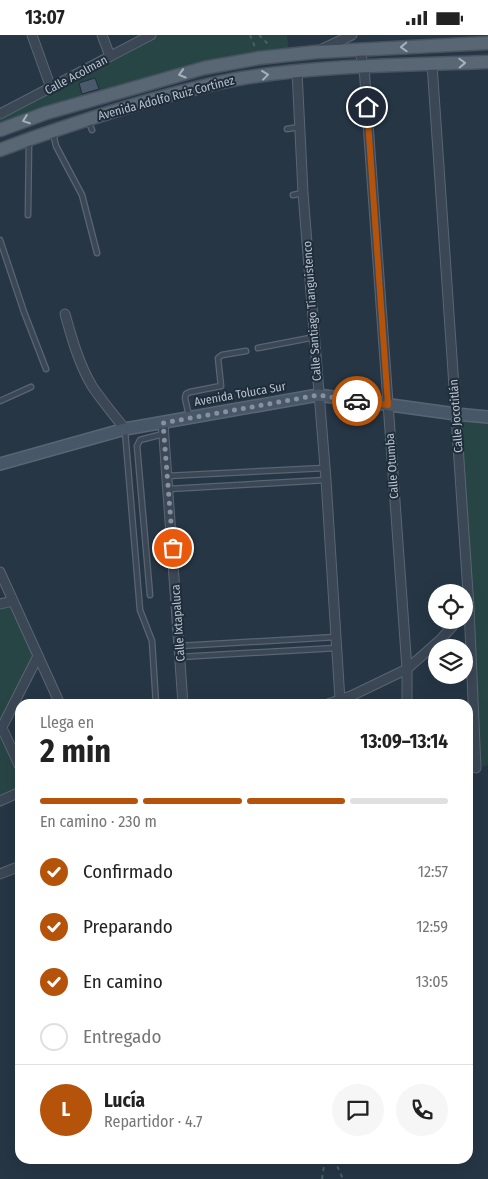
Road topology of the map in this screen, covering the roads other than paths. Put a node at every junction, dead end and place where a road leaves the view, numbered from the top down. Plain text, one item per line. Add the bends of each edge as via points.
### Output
1 (32, 35) edge
2 (102, 35) edge
3 (151, 35) edge
4 (352, 35) edge
5 (488, 43) edge
6 (359, 49) junction
7 (316, 52) junction
8 (110, 56) junction
9 (488, 62) edge
10 (432, 64) junction
11 (364, 67) junction
12 (204, 68) junction
13 (298, 71) junction
14 (207, 86) junction
15 (51, 89) junction
16 (0, 114) edge
17 (300, 127) junction
18 (287, 129) dead end
19 (0, 130) edge
20 (52, 130) junction
21 (29, 139) junction
22 (0, 150) edge
23 (303, 193) junction
24 (293, 195) dead end
25 (28, 215) dead end
26 (0, 240) edge
27 (97, 253) dead end
28 (64, 314) dead end
29 (315, 337) junction
30 (258, 349) dead end
31 (246, 351) dead end
32 (46, 369) dead end
33 (31, 387) dead end
34 (318, 395) junction
35 (0, 401) edge
36 (388, 405) junction
37 (456, 414) junction
38 (190, 417) junction
39 (488, 417) edge
40 (164, 428) junction
41 (125, 429) junction
42 (0, 464) edge
43 (325, 467) junction
44 (167, 477) junction
45 (326, 480) junction
46 (168, 489) junction
47 (0, 572) edge
48 (465, 584) edge
49 (150, 595) dead end
50 (13, 601) junction
51 (0, 604) edge
52 (450, 629) edge
53 (467, 629) edge
54 (336, 637) junction
55 (179, 646) junction
56 (336, 648) junction
57 (38, 656) junction
58 (180, 657) junction
59 (407, 669) junction
60 (16, 699) edge
61 (58, 699) edge
62 (156, 699) edge
63 (183, 699) edge
64 (340, 699) edge
65 (344, 699) edge
66 (407, 699) edge
67 (472, 699) edge
68 (15, 702) edge
69 (473, 721) edge
70 (1, 730) edge
71 (15, 757) edge
72 (476, 768) dead end
73 (15, 794) edge
74 (0, 801) edge
75 (15, 868) edge
76 (0, 874) edge

1 - 15 street
2 - 8 street
3 - 8 street, Calle Acolman
4 - 7 street
5 -> 6 main road, Avenida Adolfo Ruiz Cortinez
6 - 7 main road, Avenida Adolfo Ruiz Cortinez
6 - 11 street, Calle Otumba
7 - 12 main road, Avenida Adolfo Ruiz Cortinez
8 - 15 street, Calle Acolman
10 -> 9 main road, Avenida Adolfo Ruiz Cortinez
10 - 11 main road, Avenida Adolfo Ruiz Cortinez
10 - 37 street, Calle Jocotitlán
11 - 13 main road, Avenida Adolfo Ruiz Cortinez
11 - 36 street, Calle Otumba
12 - 14 main road
12 -> 19 main road, Avenida Adolfo Ruiz Cortinez via 46,113
14 -> 13 main road, Avenida Adolfo Ruiz Cortinez
13 - 17 street, Calle Santiago Tianguistenco
14 - 20 main road, Avenida Adolfo Ruiz Cortinez via 90,124
15 - 16 street, Calle Acolman
17 - 18 lane
17 - 23 street, Calle Santiago Tianguistenco
20 - 21 main road, Avenida Adolfo Ruiz Cortinez
20 - 27 lane via 56,146 82,195
21 - 22 main road, Avenida Adolfo Ruiz Cortinez
21 - 25 lane
23 - 24 lane
23 - 29 street, Calle Santiago Tianguistenco
26 - 32 lane
28 - 41 street via 74,346 93,387
29 - 30 lane
29 - 34 street, Calle Santiago Tianguistenco
31 - 38 lane via 218,358 222,386 186,394
33 - 35 lane
34 - 36 street, Avenida Toluca Sur
34 - 38 street, Avenida Toluca Sur
34 - 43 street, Calle Santiago Tianguistenco
36 - 37 street, Avenida Toluca Sur
36 - 59 street, Calle Otumba
37 - 39 street, Avenida Toluca Sur
37 - 48 street, Calle Jocotitlán
38 - 40 street, Avenida Toluca Sur
40 - 41 street, Avenida Toluca Sur
40 - 44 street, Calle Ixtapaluca
40 - 49 lane via 140,440 137,446
41 - 42 street, Avenida Toluca Sur
41 - 62 lane via 140,610 152,641
43 - 44 lane
43 - 45 street, Calle Santiago Tianguistenco
44 - 46 street, Calle Ixtapaluca
45 - 46 lane
45 - 54 street, Calle Santiago Tianguistenco
46 - 55 street, Calle Ixtapaluca
47 - 50 street
50 - 51 street
50 - 57 street
52 - 59 street
53 - 67 street, Calle Jocotitlán
54 - 55 lane
54 - 56 street, Calle Santiago Tianguistenco
55 - 58 street, Calle Ixtapaluca
56 - 58 lane
56 - 64 street, Calle Santiago Tianguistenco
57 - 60 street
57 - 61 street
58 - 63 street, Calle Ixtapaluca
59 - 65 street
59 - 66 street, Calle Otumba
68 - 70 street
69 - 72 street, Calle Jocotitlán
70 - 71 street
73 - 74 street
75 - 76 street

